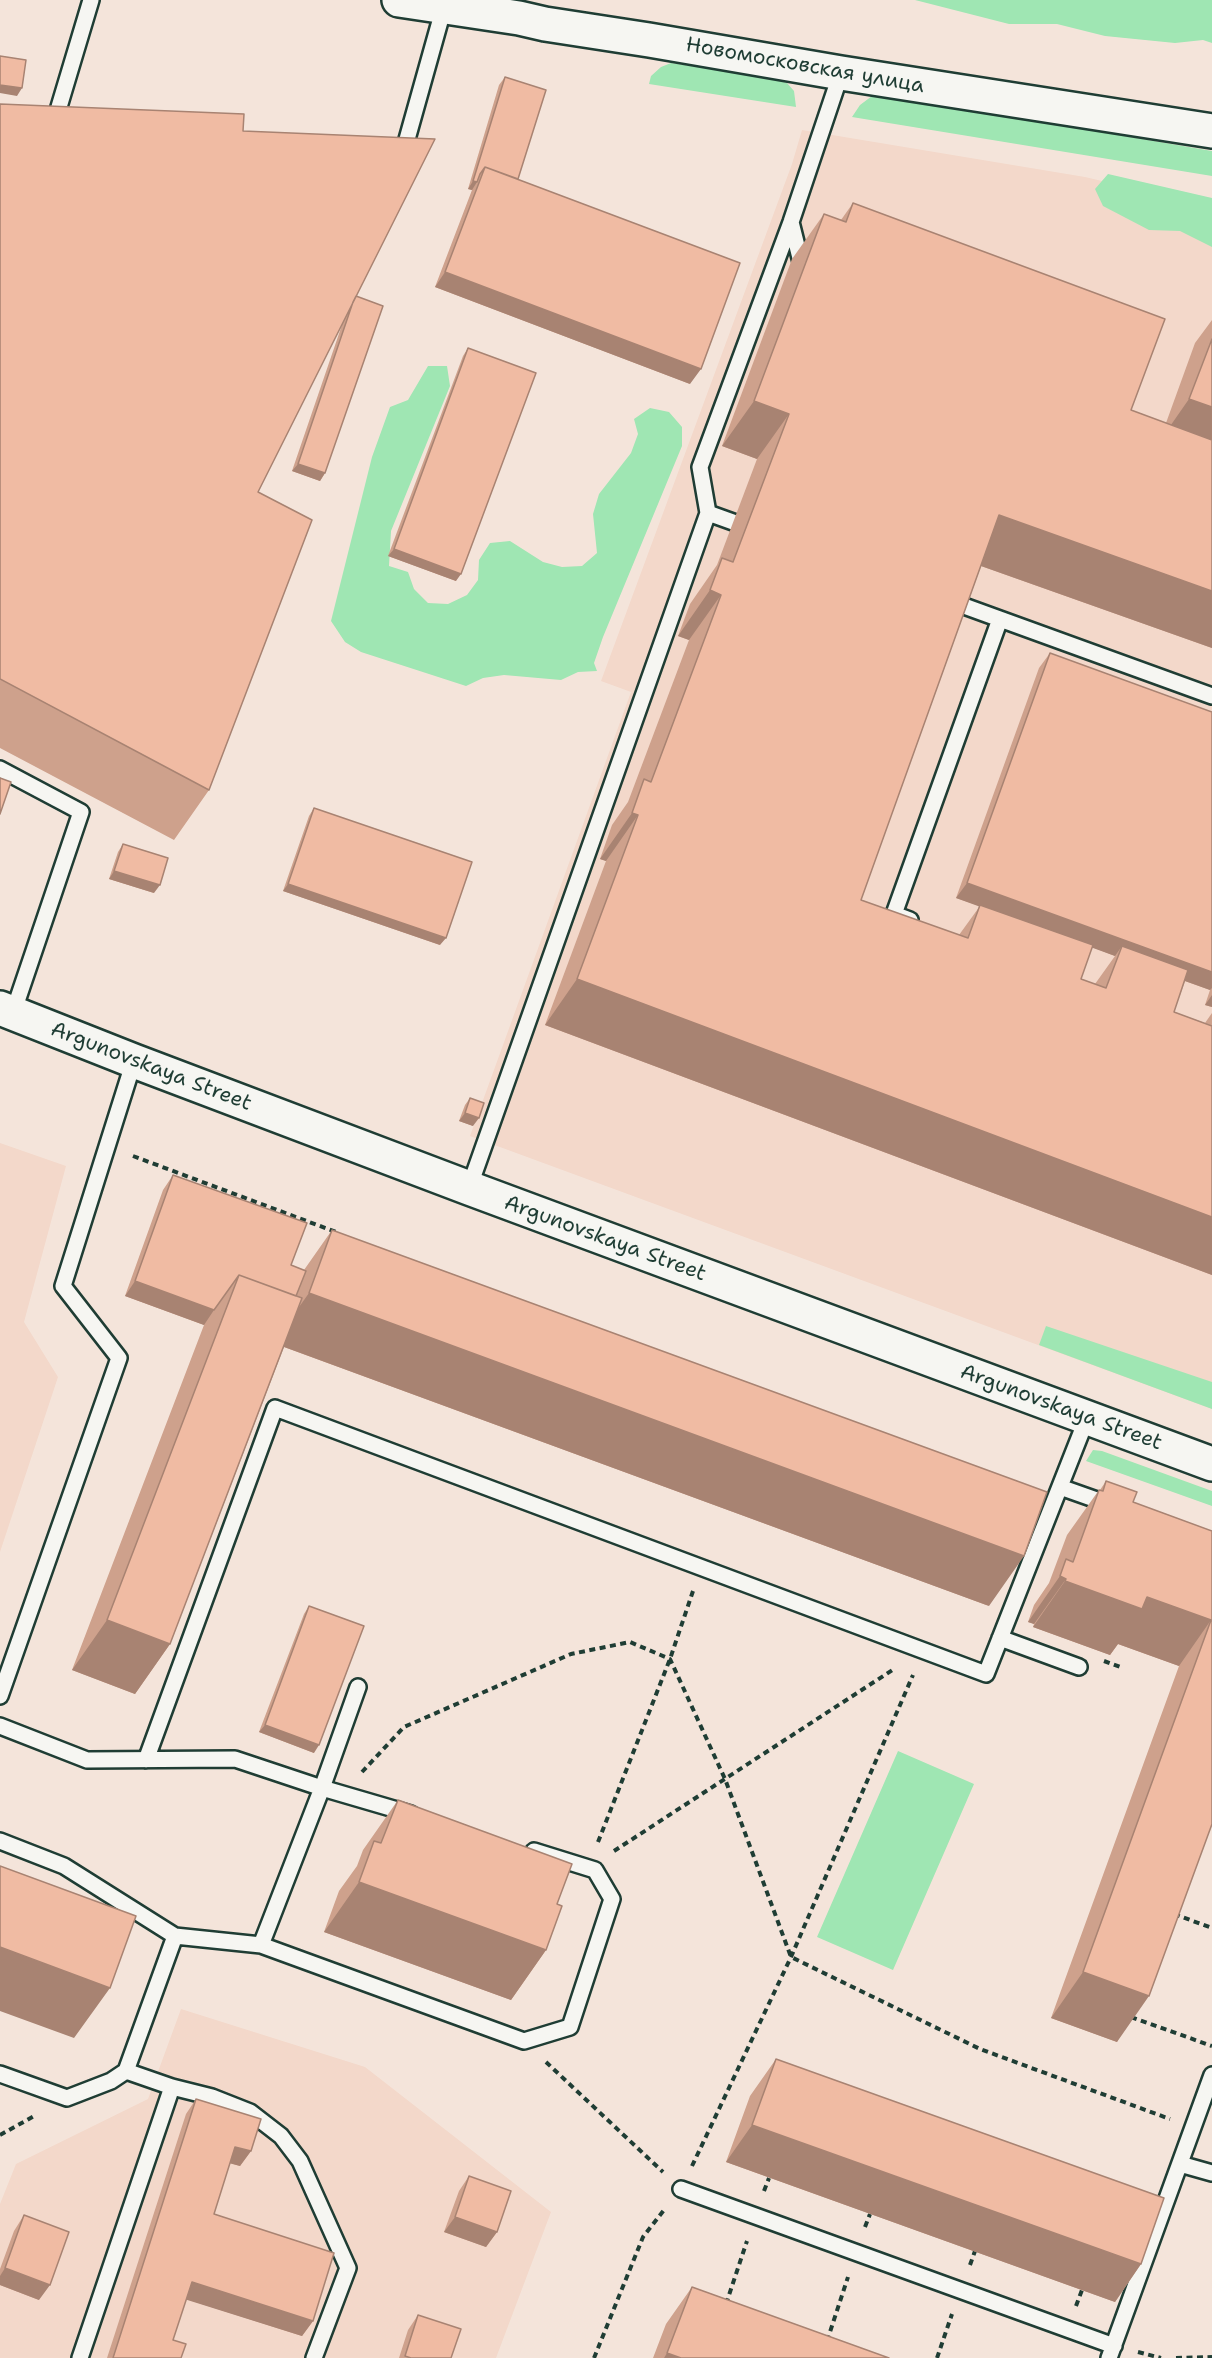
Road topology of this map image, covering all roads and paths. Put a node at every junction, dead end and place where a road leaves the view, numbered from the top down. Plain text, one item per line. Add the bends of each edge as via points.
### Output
1 (90, 0) edge
2 (399, 0) edge
3 (444, 8) junction
4 (521, 9) edge
5 (841, 73) junction
6 (64, 130) edge
7 (1212, 131) edge
8 (380, 148) edge
9 (791, 222) junction
10 (801, 262) dead end
11 (708, 513) junction
12 (733, 522) dead end
13 (953, 602) edge
14 (1000, 619) junction
15 (1212, 696) edge
16 (0, 770) edge
17 (927, 926) edge
18 (6, 1010) edge
19 (134, 1061) junction
20 (107, 1146) junction
21 (469, 1188) junction
22 (341, 1234) edge
23 (1088, 1418) junction
24 (1212, 1464) edge
25 (1060, 1487) junction
26 (1125, 1511) edge
27 (701, 1567) junction
28 (1000, 1638) junction
29 (925, 1650) junction
30 (670, 1659) junction
31 (1079, 1666) dead end
32 (358, 1687) dead end
33 (0, 1696) edge
34 (0, 1726) edge
35 (146, 1760) junction
36 (724, 1779) junction
37 (322, 1788) junction
38 (342, 1793) junction
39 (422, 1817) edge
40 (0, 1841) edge
41 (521, 1847) edge
42 (588, 1868) junction
43 (1165, 1911) edge
44 (1212, 1928) edge
45 (175, 1936) junction
46 (261, 1945) junction
47 (791, 1957) junction
48 (1127, 2016) edge
49 (524, 2041) junction
50 (1212, 2046) edge
51 (126, 2071) junction
52 (0, 2074) edge
53 (1212, 2075) edge
54 (172, 2087) junction
55 (1193, 2128) junction
56 (1180, 2164) junction
57 (1212, 2173) edge
58 (769, 2178) dead end
59 (681, 2189) junction
60 (870, 2214) dead end
61 (755, 2216) junction
62 (856, 2253) junction
63 (724, 2310) edge
64 (824, 2348) edge
65 (1112, 2352) edge
66 (1212, 2357) edge
67 (80, 2358) edge
68 (314, 2358) edge
69 (594, 2358) edge
70 (1176, 2358) edge

1 - 6 lane via 52,130
2 - 3 main road, Новомосковская улица
3 - 4 main road, Новомосковская улица
3 - 8 lane via 404,150
4 - 5 main road, Новомосковская улица via 545,24
5 - 7 main road, Новомосковская улица
5 - 9 lane
9 - 10 lane
9 - 11 lane via 700,467
11 - 12 lane
11 - 21 lane
13 - 14 lane
14 - 15 lane
14 - 17 lane via 894,914
16 - 18 lane via 81,812
18 - 19 main road, Argunovskaya Street
19 - 20 lane
19 - 21 main road, Argunovskaya Street
20 - 22 path
20 - 33 lane via 63,1286 118,1358
21 - 23 main road, Argunovskaya Street
23 - 24 main road, Argunovskaya Street
23 - 25 lane
25 - 26 lane
25 - 28 lane
27 - 29 lane
27 - 30 path
27 - 35 lane via 275,1408
28 - 29 lane via 986,1674
28 - 31 lane
29 - 36 path
29 - 47 path
30 - 36 path
30 - 38 path via 630,1642 571,1654 404,1727
30 - 42 path
32 - 37 lane
34 - 35 lane via 87,1760
35 - 37 lane via 235,1760
36 - 42 path
36 - 47 path
37 - 38 lane
37 - 46 lane
38 - 39 lane
40 - 45 lane via 64,1866
41 - 42 lane
42 - 49 lane via 595,1870 612,1899 570,2027
43 - 44 path
45 - 46 lane
45 - 51 lane
46 - 49 lane
47 - 55 path via 980,2049
47 - 59 path
48 - 50 path
49 - 59 path
51 - 52 lane via 67,2098
51 - 54 lane
53 - 55 lane
54 - 67 lane
54 - 68 lane via 250,2112 281,2136 300,2161 348,2268
55 - 56 lane
56 - 57 lane
56 - 65 lane
58 - 61 path
59 - 61 lane
59 - 69 path via 643,2237
60 - 62 path
61 - 62 lane
61 - 63 path
62 - 64 path
62 - 65 lane
66 - 70 path

